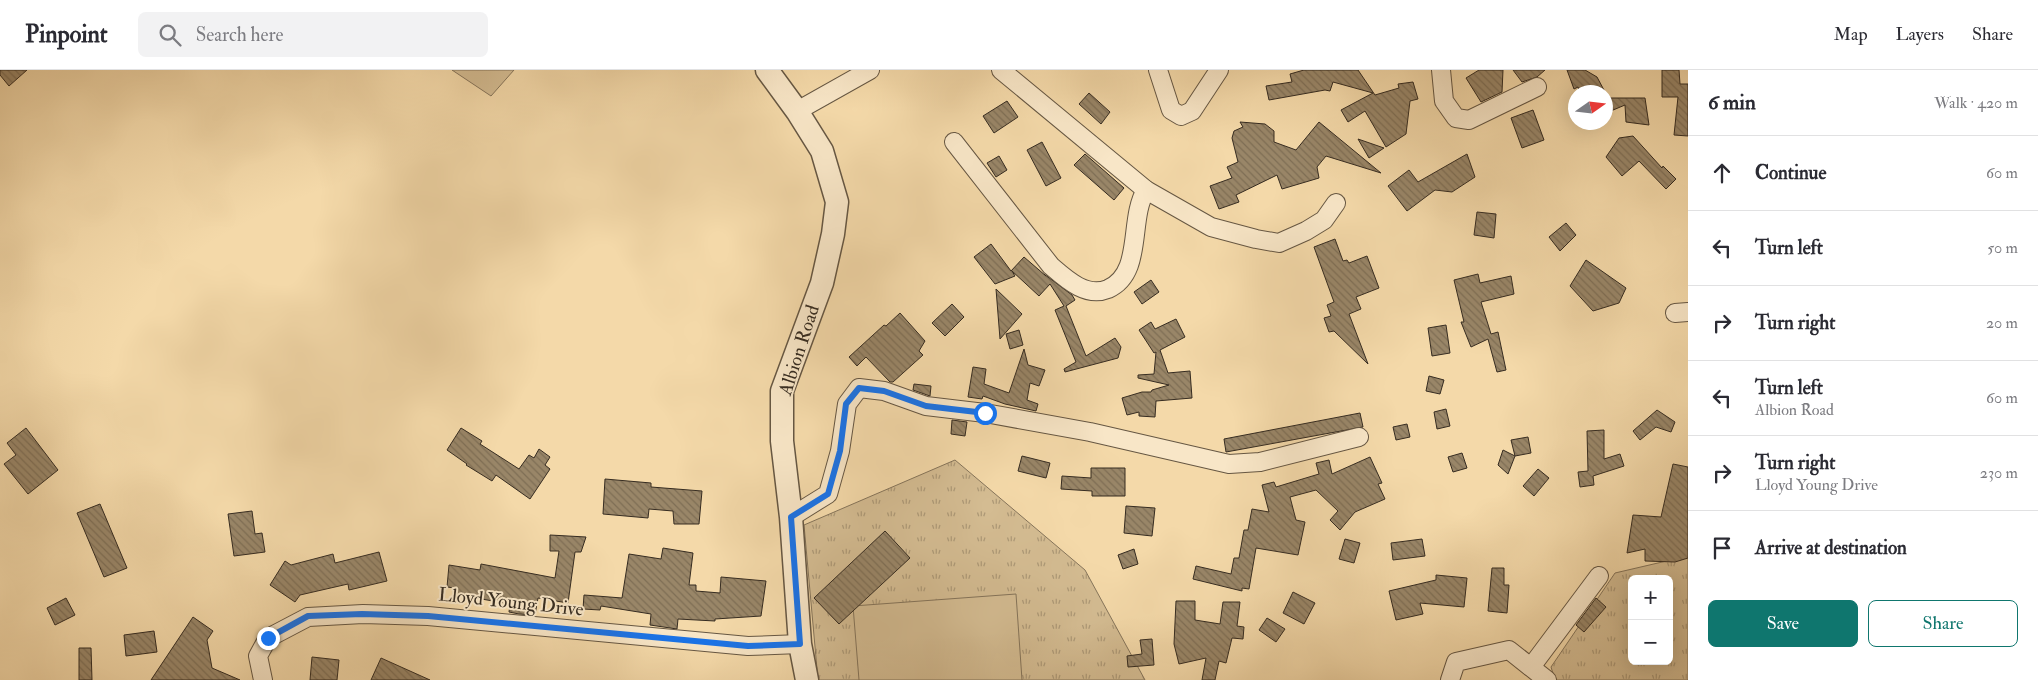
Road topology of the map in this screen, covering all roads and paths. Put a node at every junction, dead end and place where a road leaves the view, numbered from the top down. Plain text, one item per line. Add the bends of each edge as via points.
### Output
1 (767, 70) edge
2 (870, 70) edge
3 (1001, 70) edge
4 (1158, 70) edge
5 (1219, 70) edge
6 (1441, 70) edge
7 (1538, 87) dead end
8 (797, 111) junction
9 (954, 142) dead end
10 (1146, 190) junction
11 (1336, 203) dead end
12 (1359, 437) dead end
13 (791, 517) junction
14 (1600, 576) dead end
15 (800, 644) junction
16 (1531, 667) junction
17 (263, 680) edge
18 (807, 680) edge
19 (1450, 680) edge
20 (1547, 680) edge

1 - 8 street, Albion Road
2 - 8 street
3 - 10 street
4 - 5 street via 1171,110 1181,116 1192,111
6 - 7 street via 1444,101 1456,118 1469,120
8 - 13 street, Albion Road via 822,151 836,202 822,283 782,391 782,441
9 - 10 street via 1051,266 1068,280 1096,292 1117,284 1126,273 1138,207
10 - 11 street via 1211,227 1279,243 1324,220
12 - 13 street via 1260,462 1229,464 1090,432 926,406 884,391 859,388 846,404 840,451 828,494
13 - 15 street, Albion Road
14 - 16 street
15 - 17 street, Lloyd Young Drive via 748,646 428,616 308,616 268,638 258,656
15 - 18 street, Albion Road
16 - 19 street via 1509,650 1456,662
16 - 20 street

